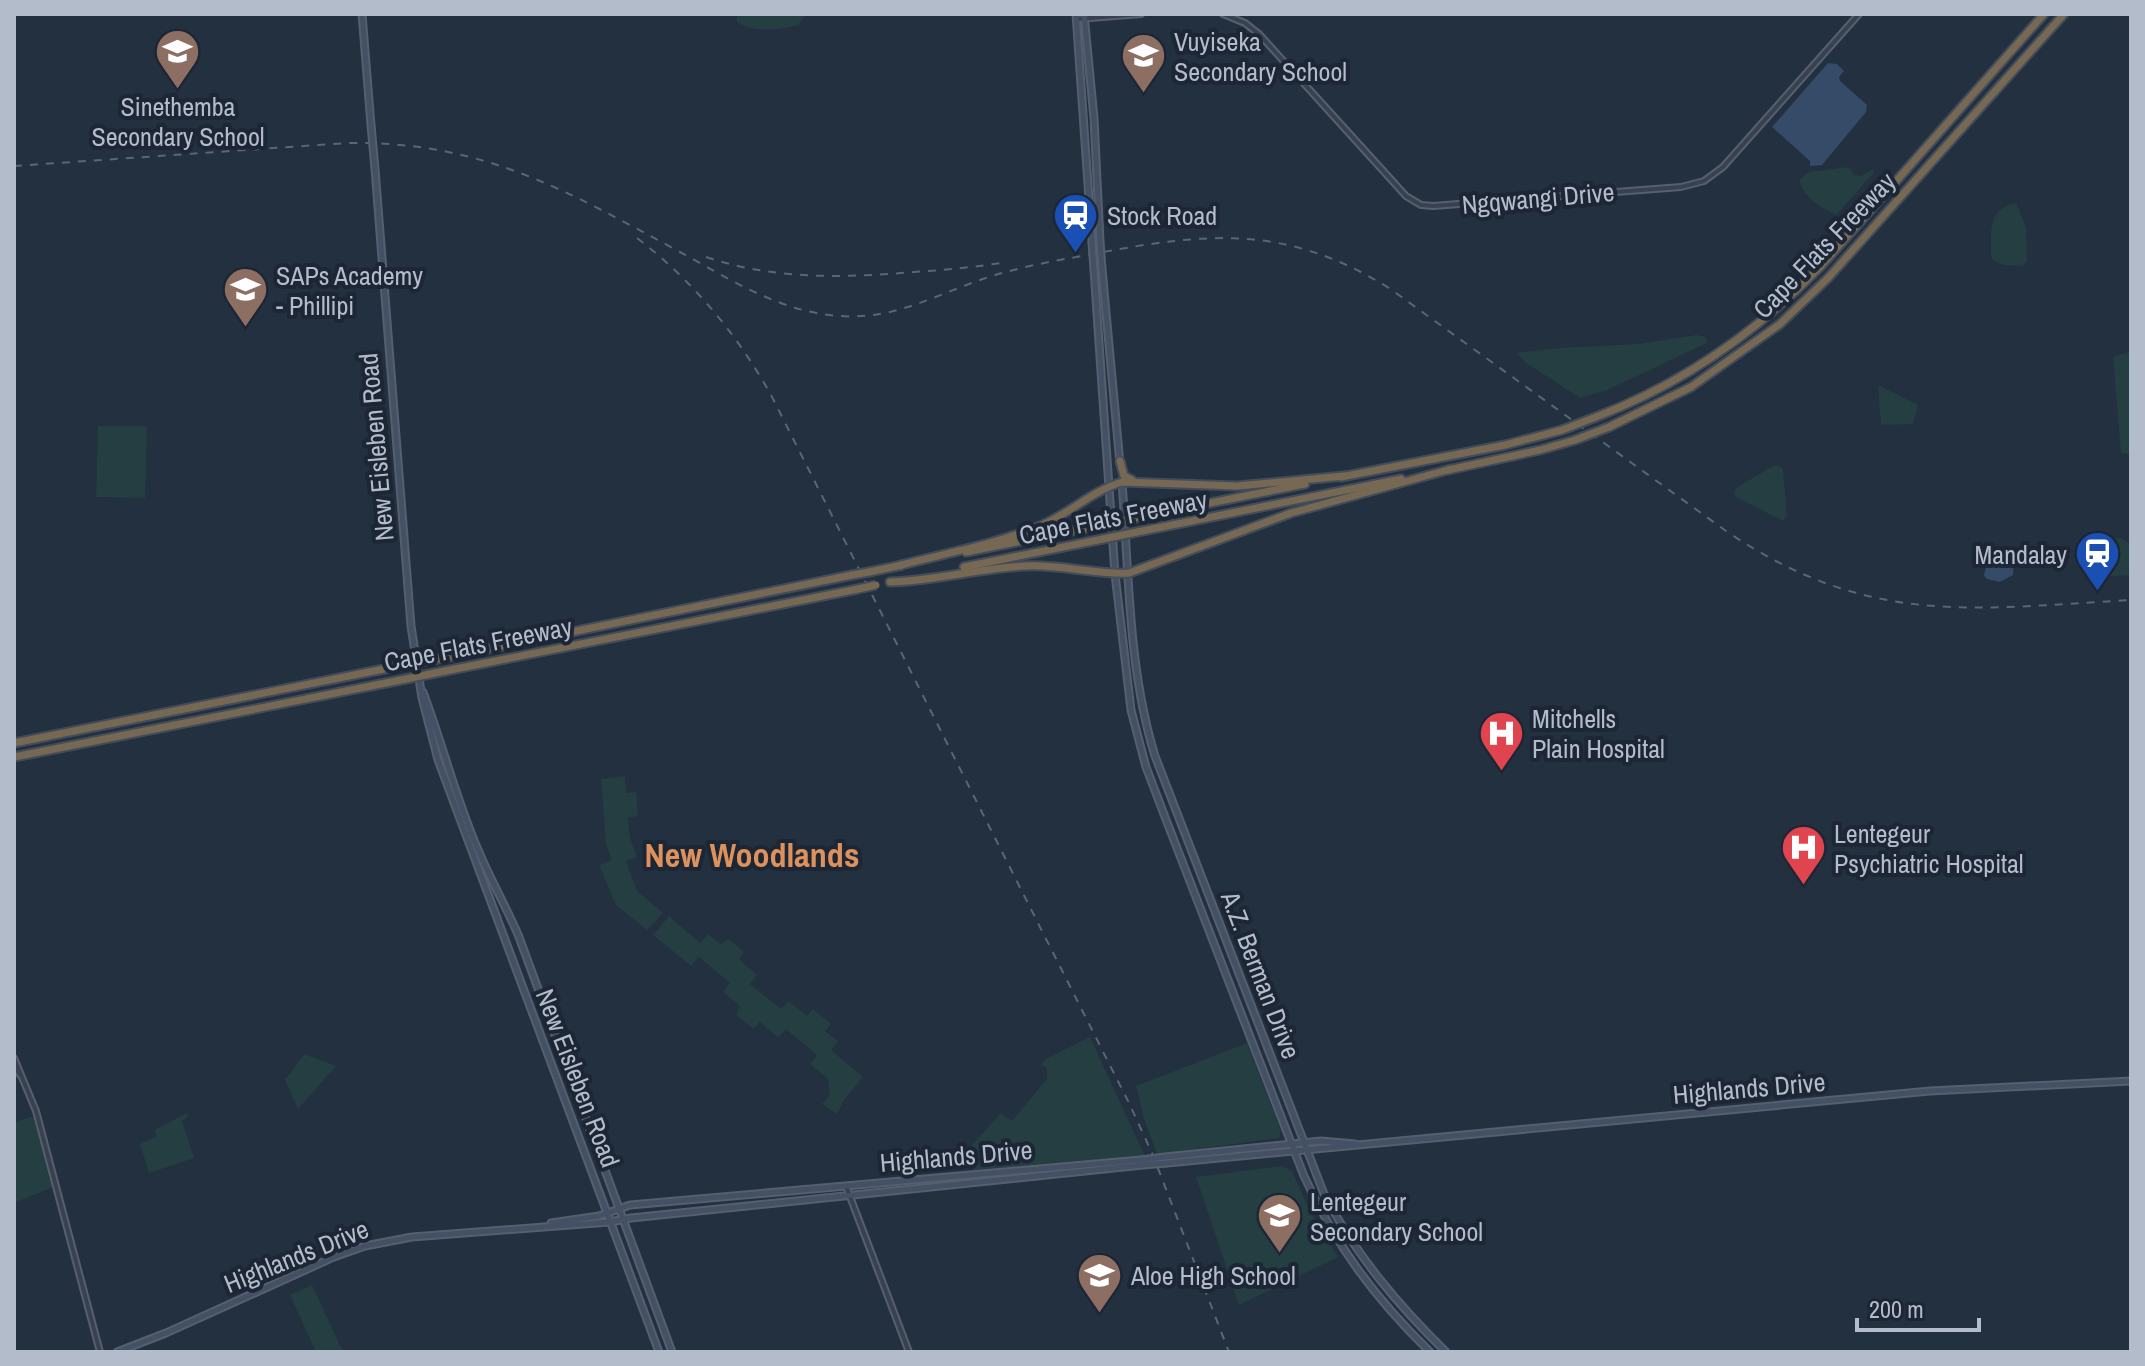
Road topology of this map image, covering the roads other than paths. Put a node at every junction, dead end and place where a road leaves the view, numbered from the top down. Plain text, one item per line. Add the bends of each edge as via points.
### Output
1 (362, 14) edge
2 (1141, 14) edge
3 (1223, 14) edge
4 (1859, 14) edge
5 (2044, 14) edge
6 (2064, 14) edge
7 (1080, 17) edge
8 (1120, 461) junction
9 (1451, 469) junction
10 (1344, 476) junction
11 (1122, 482) junction
12 (1109, 485) junction
13 (1202, 485) junction
14 (1114, 550) junction
15 (901, 565) junction
16 (1129, 573) junction
17 (1115, 574) junction
18 (890, 582) junction
19 (420, 684) junction
20 (14, 743) edge
21 (14, 757) edge
22 (14, 1058) edge
23 (14, 1065) edge
24 (24, 1080) junction
25 (2131, 1081) edge
26 (1304, 1142) junction
27 (1291, 1143) junction
28 (1372, 1144) junction
29 (1308, 1152) junction
30 (1295, 1153) junction
31 (1166, 1160) junction
32 (1142, 1162) junction
33 (846, 1186) junction
34 (849, 1195) junction
35 (620, 1208) junction
36 (607, 1213) junction
37 (624, 1219) junction
38 (610, 1222) junction
39 (546, 1225) junction
40 (100, 1352) edge
41 (117, 1352) edge
42 (659, 1352) edge
43 (672, 1352) edge
44 (909, 1352) edge
45 (1430, 1352) edge
46 (1446, 1352) edge

1 - 19 main road, New Eisleben Road, bridge
2 - 7 street
3 - 4 street, Ngqwangi Drive via 1259,34 1406,196 1433,206 1704,181 1723,167
5 - 10 highway, Cape Flats Freeway, bridge via 1821,266 1733,343 1648,395 1562,430
6 - 9 highway, Cape Flats Freeway, bridge via 1828,278 1780,324 1691,387 1609,427 1528,453
7 - 8 main road, bridge via 1094,118
7 - 12 main road, bridge via 1088,218
8 - 11 main road
8 - 13 highway via 1130,480
9 - 16 highway via 1291,513
9 - 18 highway, Cape Flats Freeway, bridge
10 - 13 highway via 1250,486
10 - 15 highway, Cape Flats Freeway, bridge
11 - 12 highway
11 - 13 highway
11 - 14 main road via 1114,489
11 - 16 main road
12 - 14 main road
12 - 15 highway via 1042,525
14 - 17 main road
15 - 20 highway, Cape Flats Freeway, bridge
16 - 17 highway
16 - 26 main road, A.Z. Berman Drive via 1138,683 1152,747
17 - 18 highway via 1029,565
17 - 27 main road, A.Z. Berman Drive via 1124,671 1142,753
18 - 21 highway, Cape Flats Freeway, bridge
19 - 35 main road, New Eisleben Road via 479,853 507,906
19 - 36 main road, New Eisleben Road via 438,760
22 - 24 street
23 - 24 street
24 - 40 street
25 - 28 main road, Highlands Drive via 1930,1091
26 - 27 main road, Highlands Drive
26 - 28 main road, Highlands Drive
26 - 29 main road, A.Z. Berman Drive
27 - 30 main road, A.Z. Berman Drive
27 - 31 main road, Highlands Drive
28 - 29 main road, Highlands Drive
29 - 30 main road, Highlands Drive
29 - 46 main road, A.Z. Berman Drive via 1324,1194 1363,1259
30 - 31 main road, Highlands Drive
30 - 45 main road, A.Z. Berman Drive via 1321,1214 1348,1258
31 - 32 main road, Highlands Drive, bridge
32 - 33 main road, Highlands Drive
32 - 34 main road, Highlands Drive
33 - 34 street
33 - 35 main road, Highlands Drive
34 - 37 main road, Highlands Drive
34 - 44 street
35 - 36 main road, Highlands Drive
35 - 37 main road, New Eisleben Road
36 - 38 main road, New Eisleben Road
36 - 39 main road, Highlands Drive
37 - 38 main road, Highlands Drive
37 - 43 main road, New Eisleben Road
38 - 39 main road, Highlands Drive
38 - 42 main road, New Eisleben Road
39 - 41 main road, Highlands Drive via 365,1246

